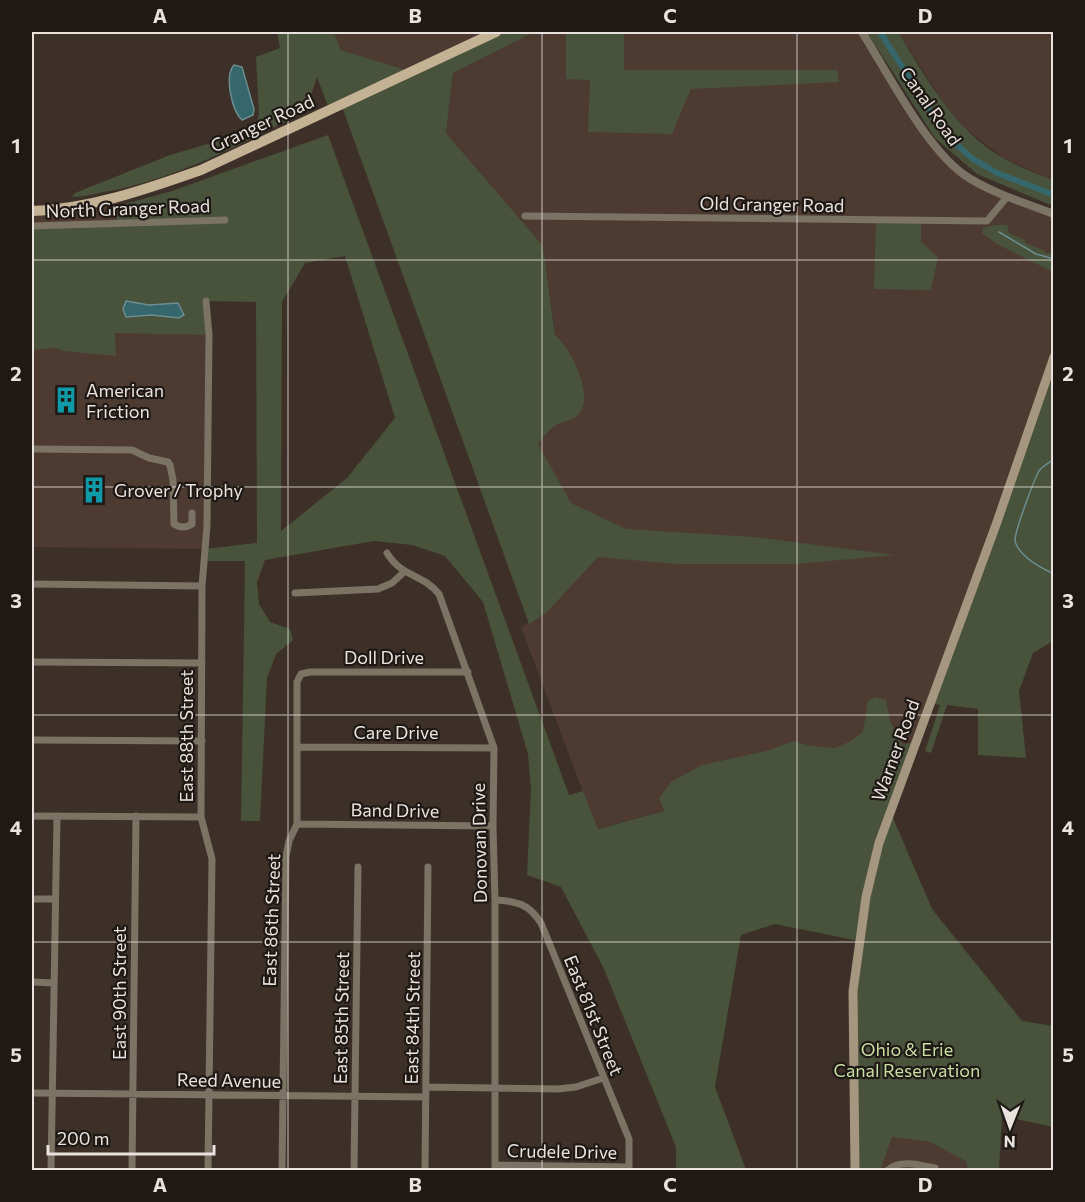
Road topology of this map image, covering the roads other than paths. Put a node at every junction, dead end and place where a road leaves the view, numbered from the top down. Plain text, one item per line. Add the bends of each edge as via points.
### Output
1 (496, 32) edge
2 (862, 32) edge
3 (1007, 197) junction
4 (32, 211) edge
5 (1053, 214) edge
6 (525, 216) dead end
7 (225, 220) dead end
8 (32, 226) edge
9 (207, 301) dead end
10 (1053, 357) edge
11 (32, 449) edge
12 (192, 513) dead end
13 (387, 553) dead end
14 (404, 572) junction
15 (32, 584) edge
16 (202, 586) junction
17 (296, 592) dead end
18 (32, 662) edge
19 (202, 663) junction
20 (468, 672) junction
21 (301, 674) joint
22 (32, 740) edge
23 (202, 741) junction
24 (297, 747) junction
25 (494, 748) junction
26 (32, 816) edge
27 (57, 816) junction
28 (136, 816) junction
29 (201, 818) junction
30 (297, 824) junction
31 (493, 826) junction
32 (358, 867) dead end
33 (429, 867) dead end
34 (32, 899) edge
35 (55, 899) junction
36 (495, 900) junction
37 (32, 982) edge
38 (53, 983) junction
39 (603, 1078) junction
40 (426, 1087) junction
41 (495, 1088) junction
42 (32, 1093) edge
43 (52, 1093) junction
44 (133, 1094) junction
45 (208, 1095) junction
46 (282, 1096) junction
47 (355, 1097) junction
48 (426, 1097) junction
49 (935, 1167) dead end
50 (495, 1168) edge
51 (629, 1169) edge
52 (51, 1170) edge
53 (132, 1170) edge
54 (208, 1170) edge
55 (282, 1170) edge
56 (354, 1170) edge
57 (425, 1170) edge
58 (855, 1170) edge
59 (888, 1170) edge

1 - 4 main road, Granger Road via 201,170 117,197
2 - 3 street, Canal Road via 945,157 968,177
3 - 5 street, Canal Road
3 - 6 street, Old Granger Road via 987,221
7 - 8 street, North Granger Road
9 - 16 street, East 88th Street via 207,526
10 - 58 main road, Warner Road via 879,843 866,897 853,991
11 - 12 street via 132,450 168,462 173,480 174,524 188,527 192,524
13 - 14 street, Donovan Drive
14 - 17 street via 378,589
14 - 20 street, Donovan Drive via 432,586 439,594
15 - 16 street
16 - 19 street, East 88th Street
18 - 19 street
19 - 23 street, East 88th Street
20 - 21 street, Doll Drive
20 - 25 street, Donovan Drive
21 - 24 street, East 86th Street via 297,682
22 - 23 street
23 - 29 street, East 88th Street
24 - 25 street, Care Drive
24 - 30 street, East 86th Street
25 - 31 street, Donovan Drive
26 - 27 street
27 - 28 street
27 - 35 street
28 - 29 street
28 - 44 street, East 90th Street
29 - 45 street, East 88th Street via 212,859
30 - 31 street, Band Drive
30 - 46 street, East 86th Street via 286,857
31 - 36 street, Donovan Drive
32 - 47 street, East 85th Street
33 - 40 street, East 84th Street
34 - 35 street
35 - 38 street
36 - 39 street, East 81st Street via 526,905 541,923
36 - 41 street, Donovan Drive
37 - 38 street
38 - 43 street
39 - 41 street via 557,1089
39 - 51 street, East 81st Street via 629,1139
40 - 41 street
40 - 48 street, East 84th Street
41 - 50 street, Donovan Drive
42 - 43 street, Reed Avenue
43 - 44 street, Reed Avenue
43 - 52 street
44 - 45 street, Reed Avenue
44 - 53 street, East 90th Street
45 - 46 street, Reed Avenue
45 - 54 street, East 88th Street
46 - 47 street, Reed Avenue
46 - 55 street, East 86th Street
47 - 48 street, Reed Avenue
47 - 56 street, East 85th Street
48 - 57 street, East 84th Street
49 - 59 street via 902,1164
50 - 51 street, Crudele Drive

